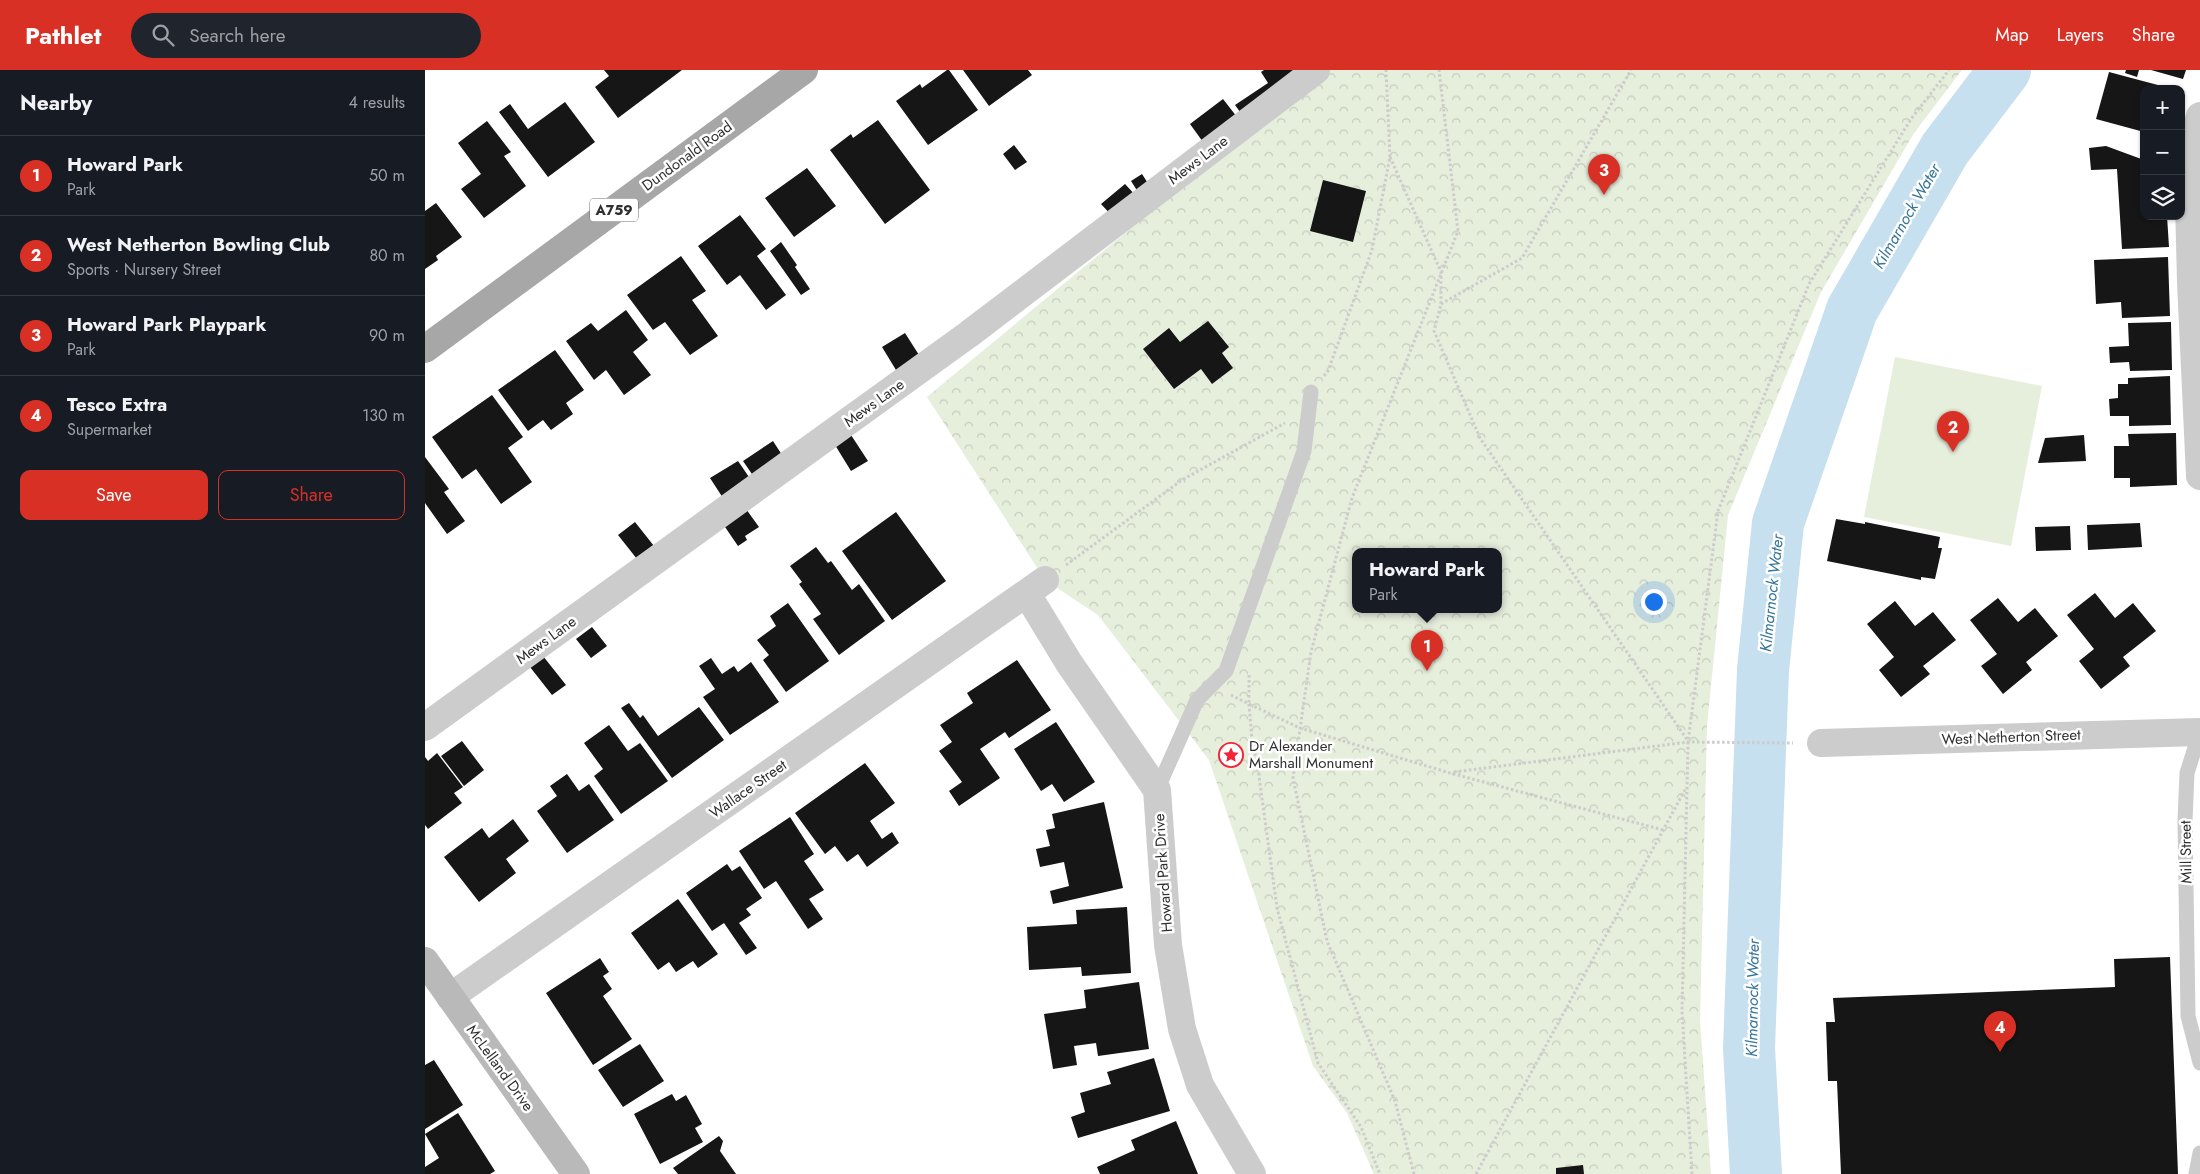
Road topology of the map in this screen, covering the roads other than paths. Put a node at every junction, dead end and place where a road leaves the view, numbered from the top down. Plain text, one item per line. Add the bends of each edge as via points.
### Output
1 (804, 70) edge
2 (1316, 70) edge
3 (2200, 116) edge
4 (425, 349) edge
5 (1311, 392) road end
6 (2200, 476) edge
7 (425, 727) edge
8 (2200, 731) edge
9 (1821, 743) road end
10 (1157, 790) junction
11 (425, 961) edge
12 (450, 997) junction
13 (2200, 1063) edge
14 (2200, 1153) edge
15 (576, 1174) edge
16 (1252, 1174) edge
17 (2196, 1174) edge

1 - 4 main road, Dundonald Road / A759
2 - 7 street, Mews Lane via 969,334
3 - 6 street via 2188,161
5 - 10 lane via 1303,451 1226,671 1197,700
8 - 9 street, West Netherton Street
8 - 13 lane, Mill Street via 2187,773 2185,821 2189,1016
10 - 12 street, Wallace Street via 1069,663 1036,587
10 - 16 street, Howard Park Drive via 1168,945 1182,1030 1201,1085
11 - 12 street, McLelland Drive
12 - 15 street, McLelland Drive
14 - 17 lane

